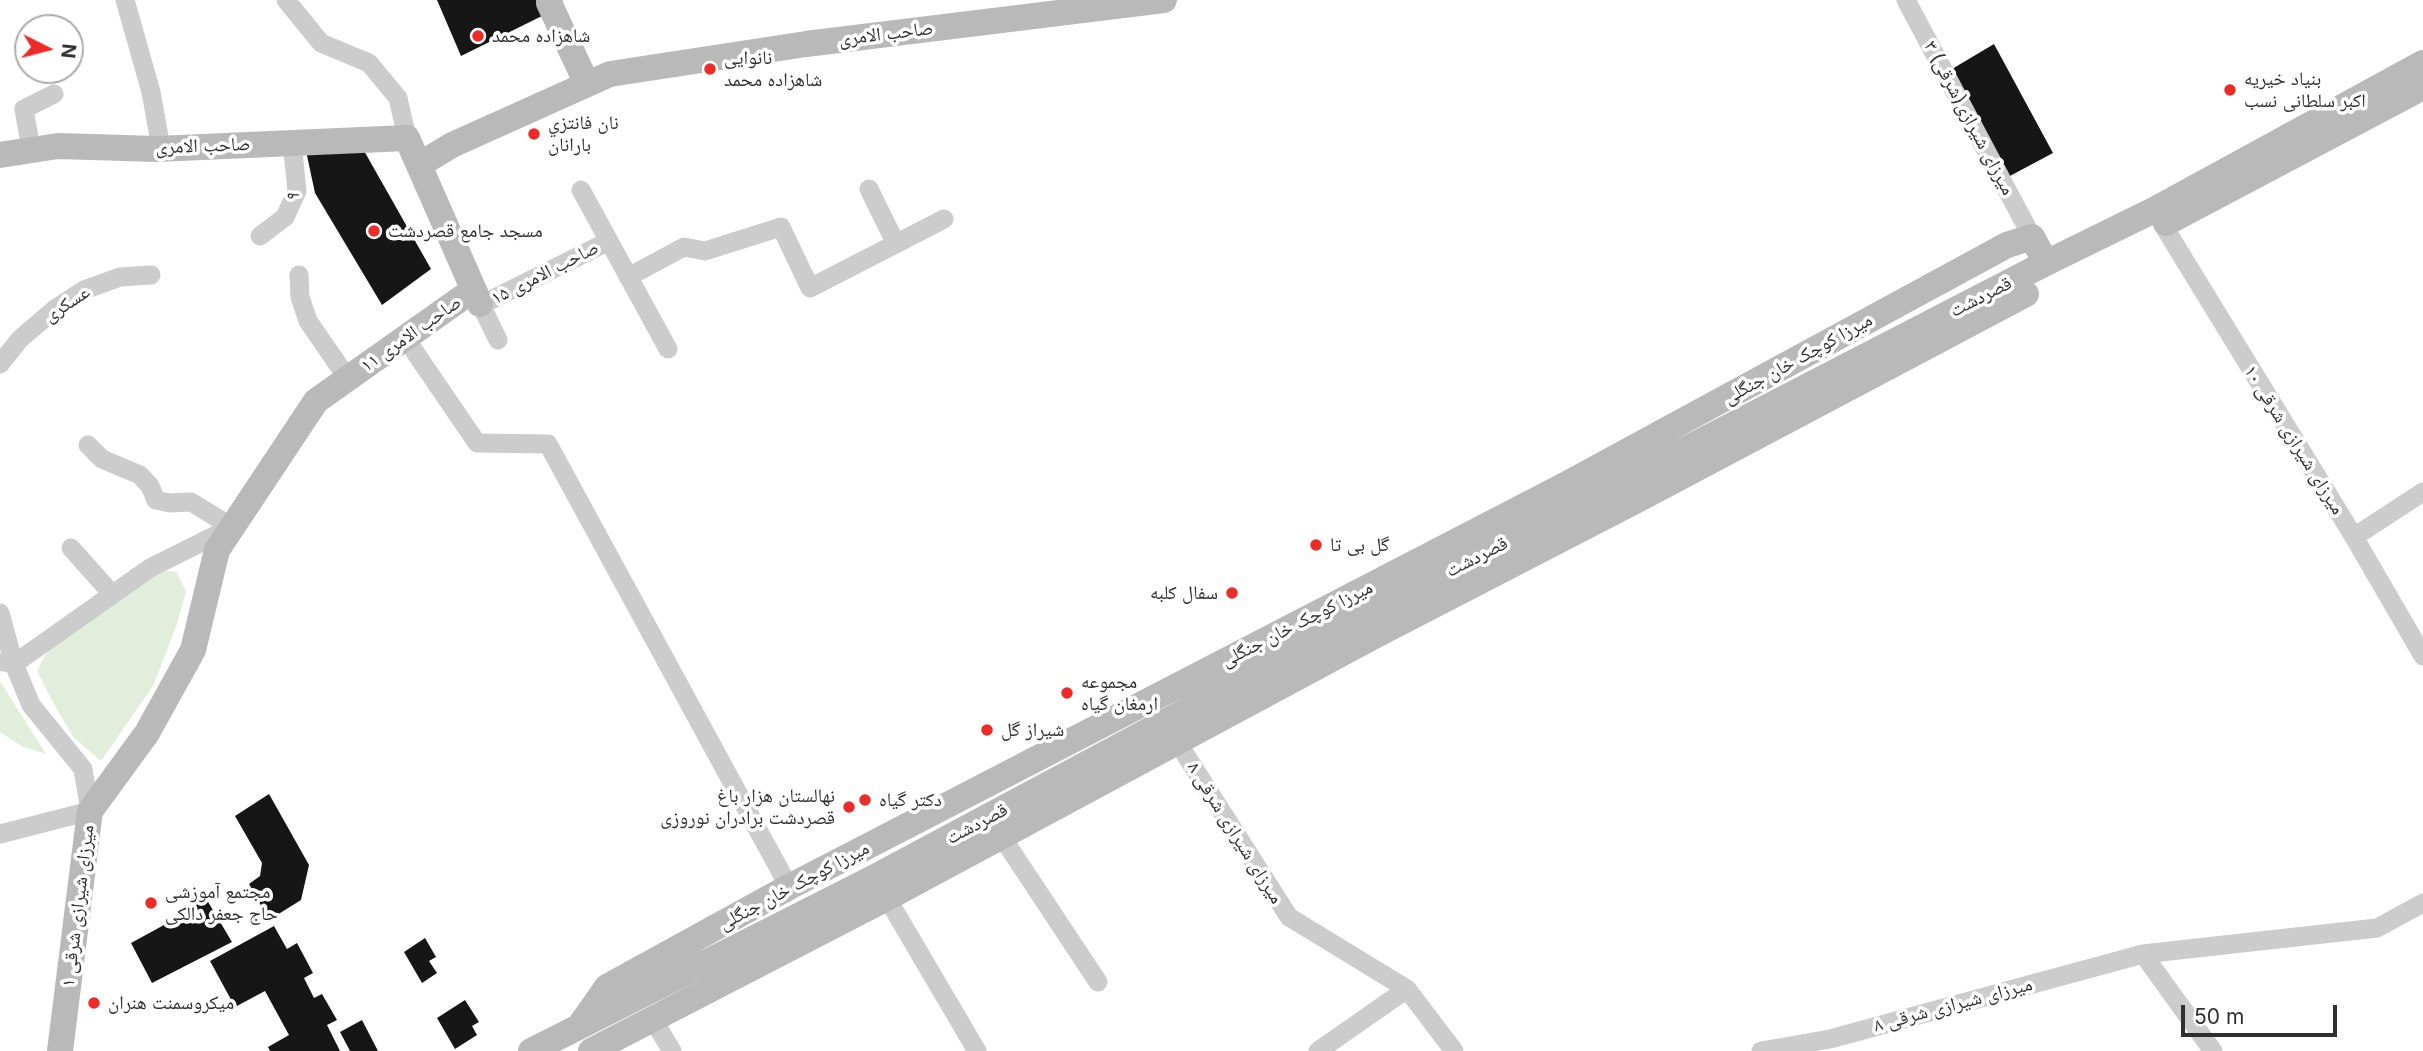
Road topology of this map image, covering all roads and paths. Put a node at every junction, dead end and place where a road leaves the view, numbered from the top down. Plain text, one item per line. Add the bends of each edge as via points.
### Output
1 (125, 0) edge
2 (286, 0) edge
3 (550, 0) edge
4 (1164, 0) edge
5 (1906, 0) edge
6 (1106, 4) edge
7 (2423, 63) edge
8 (587, 85) junction
9 (2423, 87) edge
10 (54, 94) dead end
11 (407, 138) junction
12 (292, 142) junction
13 (161, 148) junction
14 (31, 149) junction
15 (0, 155) edge
16 (419, 165) junction
17 (869, 189) dead end
18 (581, 190) dead end
19 (944, 219) dead end
20 (2162, 225) junction
21 (260, 236) dead end
22 (2032, 237) junction
23 (609, 241) junction
24 (896, 244) junction
25 (2046, 264) junction
26 (151, 275) dead end
27 (299, 275) dead end
28 (628, 276) junction
29 (477, 298) junction
30 (407, 339) junction
31 (498, 340) dead end
32 (668, 349) dead end
33 (0, 364) edge
34 (348, 379) junction
35 (88, 445) dead end
36 (2423, 492) edge
37 (232, 527) junction
38 (2354, 537) junction
39 (71, 548) dead end
40 (112, 594) junction
41 (1360, 605) junction
42 (0, 613) edge
43 (2423, 656) edge
44 (7, 662) edge
45 (1178, 743) junction
46 (90, 811) junction
47 (998, 826) junction
48 (0, 834) edge
49 (789, 887) junction
50 (882, 887) junction
51 (2423, 903) edge
52 (2143, 954) junction
53 (1098, 982) dead end
54 (1407, 989) junction
55 (647, 1007) junction
56 (585, 1044) edge
57 (60, 1051) edge
58 (531, 1051) edge
59 (672, 1051) edge
60 (978, 1051) edge
61 (1318, 1051) edge
62 (1454, 1051) edge
63 (1761, 1051) edge
64 (2213, 1051) edge

1 - 13 street via 151,92
2 - 11 street via 321,43 369,63 398,98
3 - 8 main road
4 - 6 main road, صاحب الامری
5 - 22 street, ۳ میرزای شیرازی(شرقی)
6 - 8 main road, صاحب الامری via 610,74
7 - 25 main road, قصردشت
8 - 16 main road, صاحب الامری via 452,145
9 - 20 main road, قصردشت
10 - 14 street via 24,109
11 - 12 main road, صاحب الامری
11 - 16 main road
12 - 13 main road, صاحب الامری
12 - 21 street, ۹ via 297,191 285,218
13 - 14 main road, صاحب الامری
14 - 15 main road, صاحب الامری
16 - 29 main road
17 - 24 street
18 - 23 street
19 - 24 street
20 - 38 street, ۱۰ میرزای شیرازی شرقی
20 - 45 main road, قصردشت
22 - 25 main road
22 - 41 main road, میرزا کوچک خان جنگلی via 2007,245 1565,485
23 - 28 street
23 - 29 street, ۱۵ صاحب الامری
24 - 28 street via 810,288 781,227 705,251 684,247
25 - 41 main road, قصردشت
26 - 33 street, عسکری via 120,277 84,290 20,339
27 - 34 street via 308,321
28 - 32 street
29 - 30 main road, ۱۱ صاحب الامری
29 - 31 street
30 - 34 main road, ۱۱ صاحب الامری
30 - 49 street via 477,443 548,444
34 - 37 main road, ۱ میرزای شیرازی شرقی via 316,401
35 - 37 street via 102,459 140,475 156,500 191,502
36 - 38 street
37 - 40 street via 150,568
37 - 46 main road, ۱ میرزای شیرازی شرقی via 217,550 194,650 147,733
38 - 43 street, ۱۰ میرزای شیرازی شرقی
39 - 40 street
40 - 44 street
41 - 47 main road, قصردشت
41 - 49 main road, میرزا کوچک خان جنگلی
42 - 44 street
44 - 46 street via 30,705 83,769
45 - 47 main road, قصردشت
45 - 54 street, ۸ میرزای شیرازی شرقی via 1289,917
46 - 48 street
46 - 57 main road, ۱ میرزای شیرازی شرقی
47 - 50 main road, قصردشت
47 - 53 street
49 - 56 main road, میرزا کوچک خان جنگلی via 607,987
50 - 55 main road, قصردشت
50 - 60 street
51 - 52 street, ۸ میرزای شیرازی شرقی via 2377,928
52 - 63 street, ۸ میرزای شیرازی شرقی via 1830,1039
52 - 64 street
54 - 61 street
54 - 62 street, ۸ میرزای شیرازی شرقی
55 - 56 main road, قصردشت
55 - 59 street
56 - 58 main road, قصردشت

